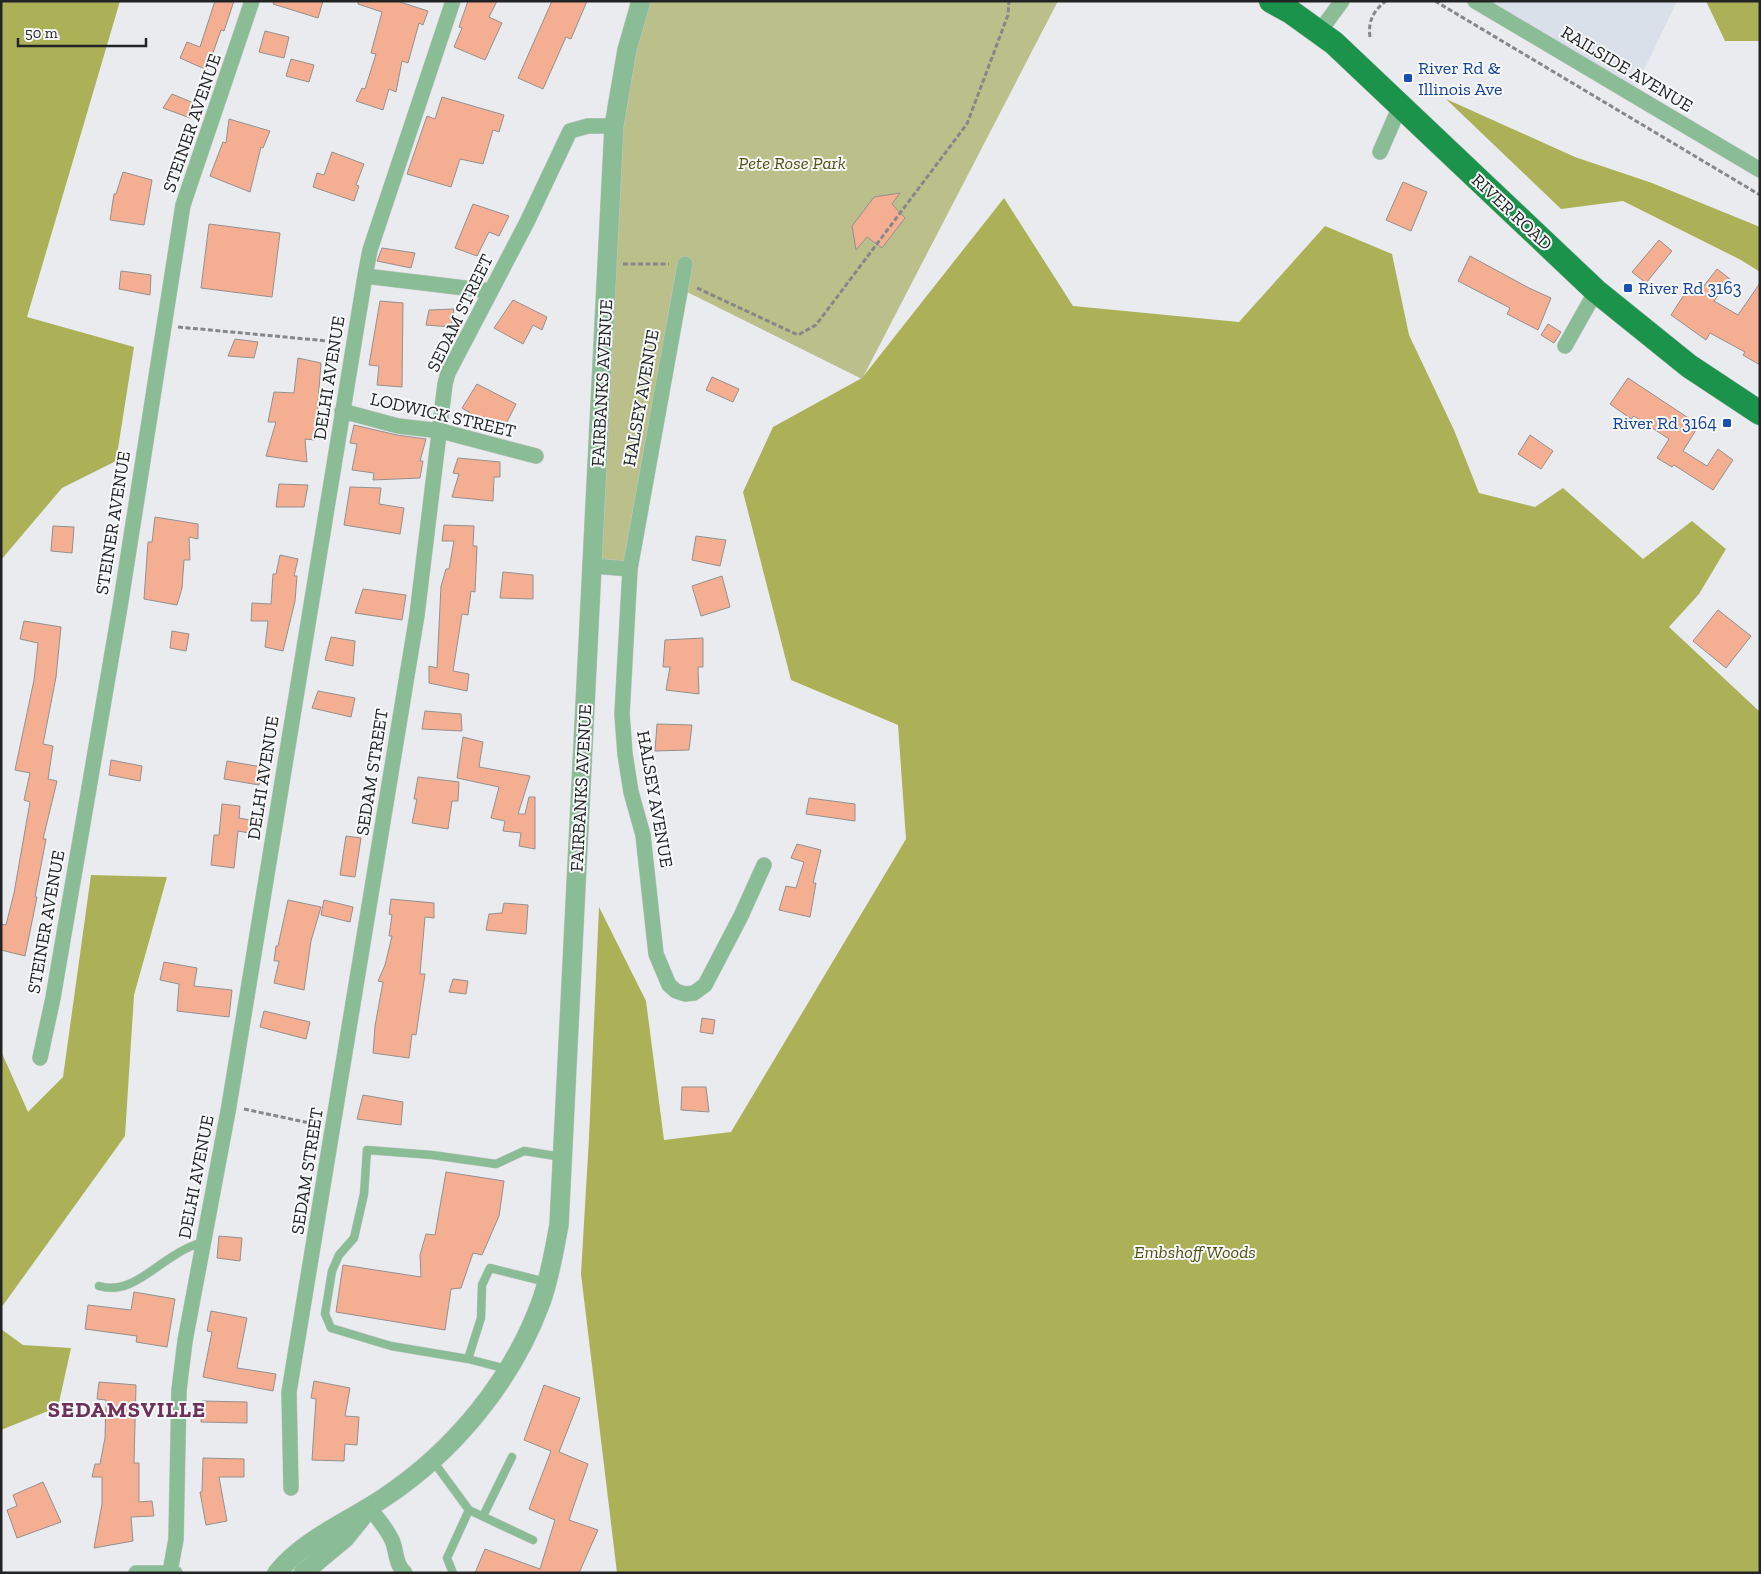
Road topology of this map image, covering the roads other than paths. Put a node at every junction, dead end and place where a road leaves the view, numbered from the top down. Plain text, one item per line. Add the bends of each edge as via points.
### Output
1 (252, 1) edge
2 (453, 1) edge
3 (641, 1) edge
4 (1271, 1) edge
5 (1342, 1) edge
6 (1475, 1) edge
7 (1320, 32) junction
8 (1400, 106) junction
9 (614, 126) junction
10 (1380, 152) dead end
11 (1760, 170) edge
12 (685, 264) road end
13 (365, 276) junction
14 (490, 291) junction
15 (1596, 291) junction
16 (1565, 346) dead end
17 (342, 411) junction
18 (1760, 414) edge
19 (441, 431) junction
20 (536, 456) dead end
21 (592, 566) junction
22 (630, 569) junction
23 (764, 865) dead end
24 (40, 1058) dead end
25 (562, 1157) junction
26 (203, 1242) junction
27 (546, 1282) junction
28 (99, 1286) dead end
29 (468, 1359) junction
30 (507, 1369) junction
31 (512, 1456) dead end
32 (433, 1461) junction
33 (291, 1488) dead end
34 (369, 1508) junction
35 (469, 1510) junction
36 (483, 1516) junction
37 (532, 1540) dead end
38 (172, 1572) edge
39 (136, 1573) edge
40 (277, 1573) edge
41 (303, 1573) edge
42 (405, 1573) edge
43 (453, 1573) edge

1 - 24 street, STEINER AVENUE via 183,205 118,616
2 - 13 street, DELHI AVENUE via 370,250
3 - 9 street, FAIRBANKS AVENUE
4 - 7 main road, RIVER ROAD
5 - 7 street
6 - 11 street, RAILSIDE AVENUE
7 - 8 main road, RIVER ROAD
8 - 10 street
8 - 15 main road, RIVER ROAD
9 - 14 street, SEDAM STREET via 588,126 570,131
9 - 21 street, FAIRBANKS AVENUE
12 - 22 street, HALSEY AVENUE
13 - 14 street
13 - 17 street, DELHI AVENUE
14 - 19 street, SEDAM STREET via 448,373
15 - 16 street
15 - 18 main road, RIVER ROAD via 1689,366
17 - 19 street, LODWICK STREET via 398,426
17 - 26 street, DELHI AVENUE via 229,1106
19 - 20 street, LODWICK STREET
19 - 33 street, SEDAM STREET via 417,615 289,1392
21 - 22 street
21 - 25 street, FAIRBANKS AVENUE
22 - 23 street, HALSEY AVENUE via 623,705 625,754 643,835 656,954 669,985 676,991 694,993 708,981
25 - 27 street, FAIRBANKS AVENUE via 559,1225
25 - 29 lane via 524,1151 496,1164 367,1150 364,1194 354,1238 339,1255 332,1271 325,1314 331,1328 391,1346
26 - 28 lane via 176,1254 133,1283 121,1288
26 - 38 street, DELHI AVENUE via 185,1341 180,1390 176,1539
27 - 29 lane via 490,1268 482,1285 481,1318
27 - 30 street, FAIRBANKS AVENUE via 525,1338
29 - 30 lane
30 - 32 street, FAIRBANKS AVENUE via 482,1406
31 - 36 lane
32 - 34 street, FAIRBANKS AVENUE
32 - 35 lane
34 - 40 street, FAIRBANKS AVENUE via 310,1545
34 - 41 street, FAIRBANKS AVENUE via 345,1538
34 - 42 street via 392,1541 398,1567
35 - 36 lane
35 - 43 lane via 447,1558
36 - 37 lane
38 - 39 street

